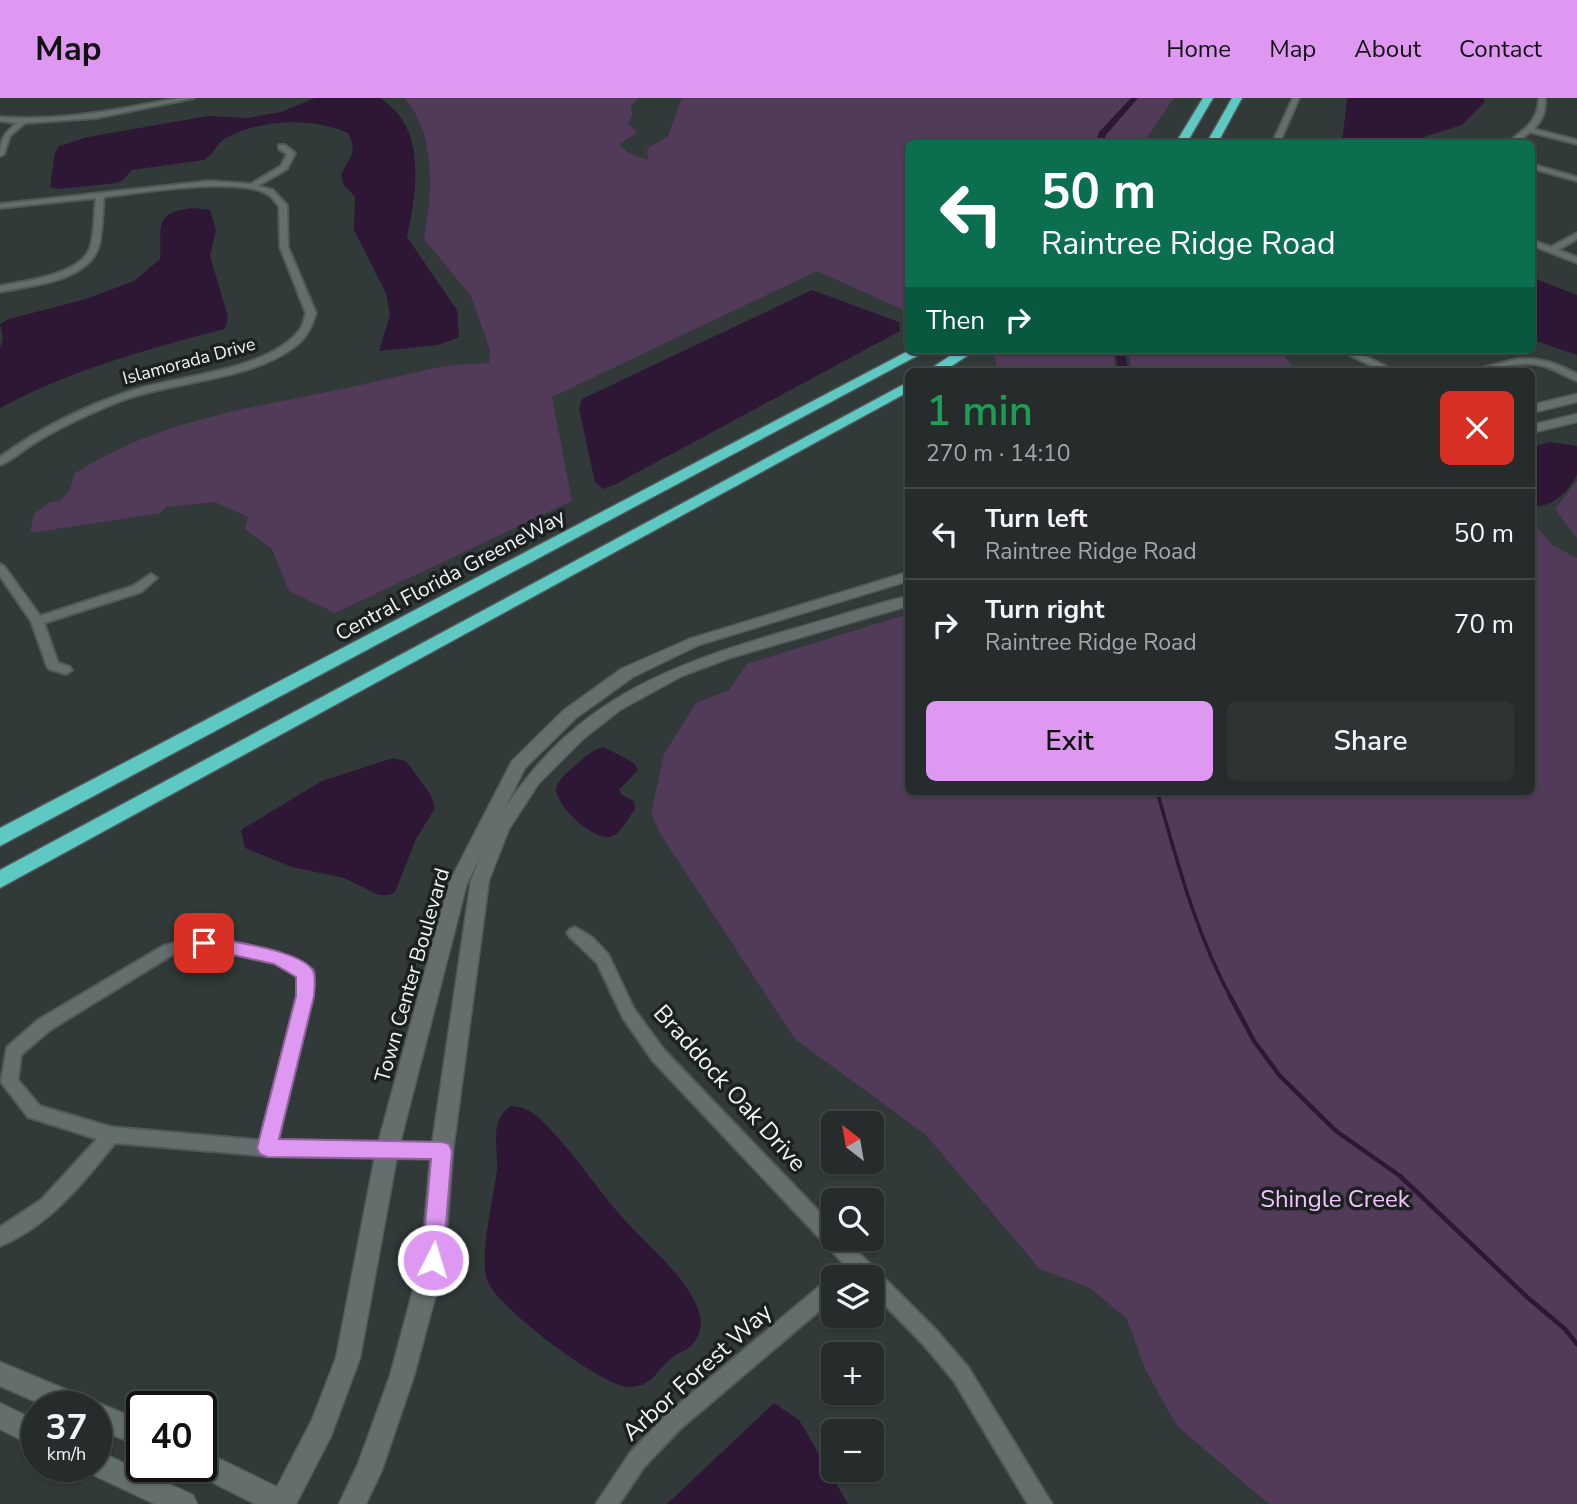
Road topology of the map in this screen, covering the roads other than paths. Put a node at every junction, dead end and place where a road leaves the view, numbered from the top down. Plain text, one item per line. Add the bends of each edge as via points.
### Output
1 (191, 98) edge
2 (1208, 98) edge
3 (1237, 98) edge
4 (1296, 98) edge
5 (1542, 98) edge
6 (0, 119) edge
7 (23, 121) junction
8 (1530, 130) junction
9 (1182, 140) edge
10 (1213, 140) edge
11 (1277, 140) edge
12 (1515, 140) edge
13 (1577, 142) edge
14 (282, 147) dead end
15 (0, 154) edge
16 (1535, 167) edge
17 (1577, 179) edge
18 (252, 186) junction
19 (100, 194) junction
20 (0, 206) edge
21 (1577, 236) edge
22 (1535, 244) edge
23 (1551, 250) junction
24 (1577, 260) edge
25 (0, 289) edge
26 (913, 354) edge
27 (962, 354) edge
28 (1354, 354) edge
29 (939, 368) edge
30 (1384, 368) edge
31 (1490, 368) edge
32 (1577, 378) edge
33 (905, 388) edge
34 (1577, 398) edge
35 (1535, 408) edge
36 (1577, 418) edge
37 (1535, 428) edge
38 (0, 462) edge
39 (0, 568) edge
40 (905, 577) edge
41 (151, 578) dead end
42 (905, 602) edge
43 (37, 621) junction
44 (66, 670) dead end
45 (0, 838) edge
46 (0, 880) edge
47 (575, 933) dead end
48 (111, 1135) junction
49 (267, 1148) junction
50 (387, 1151) junction
51 (442, 1151) junction
52 (821, 1226) edge
53 (0, 1237) edge
54 (842, 1251) edge
55 (853, 1265) edge
56 (821, 1297) edge
57 (884, 1298) edge
58 (0, 1374) edge
59 (40, 1391) edge
60 (0, 1416) edge
61 (21, 1426) edge
62 (112, 1470) edge
63 (217, 1471) edge
64 (184, 1504) edge
65 (282, 1504) edge
66 (352, 1504) edge
67 (607, 1504) edge
68 (1041, 1504) edge

1 - 7 street via 79,118
2 - 9 highway
3 - 10 highway
4 - 11 street
5 - 8 street via 1541,118
6 - 7 street
7 - 15 street via 7,135
8 - 12 street
8 - 13 street
14 - 18 street via 291,153 284,167
16 - 17 street
18 - 19 street, Islamorada Drive via 195,183
18 - 38 street, Islamorada Drive via 270,192 283,205 284,247 311,313 306,334 263,360 113,401 33,440
19 - 20 street, Islamorada Drive
19 - 25 street via 94,249 83,263 62,274
21 - 23 street
22 - 23 street
23 - 24 street
26 - 45 highway, Central Florida GreeneWay
27 - 29 highway
28 - 30 street
31 - 32 street via 1527,360 1547,362
33 - 46 highway
34 - 35 street
36 - 37 street
39 - 43 street
40 - 50 street, Town Center Boulevard via 694,642 627,673 570,713 517,765 458,883
41 - 43 street via 137,589
42 - 51 street, Town Center Boulevard via 676,672 614,706 533,779 501,828 480,880
43 - 44 street via 53,666
47 - 52 street, Braddock Oak Drive via 604,957 624,1006 659,1056
48 - 49 street
48 - 49 street via 34,1112 9,1082 13,1052 44,1025 168,950 204,943 278,958 306,973 305,996
48 - 53 street via 60,1197
49 - 50 street
50 - 51 street
50 - 65 street, Town Center Boulevard via 348,1358 322,1427
51 - 66 street, Town Center Boulevard via 433,1260 402,1376
54 - 55 street, Braddock Oak Drive
56 - 67 street, Arbor Forest Way via 673,1422 637,1460
57 - 68 street, Braddock Oak Drive via 959,1371
58 - 59 street
60 - 61 street
62 - 64 street
63 - 65 street

